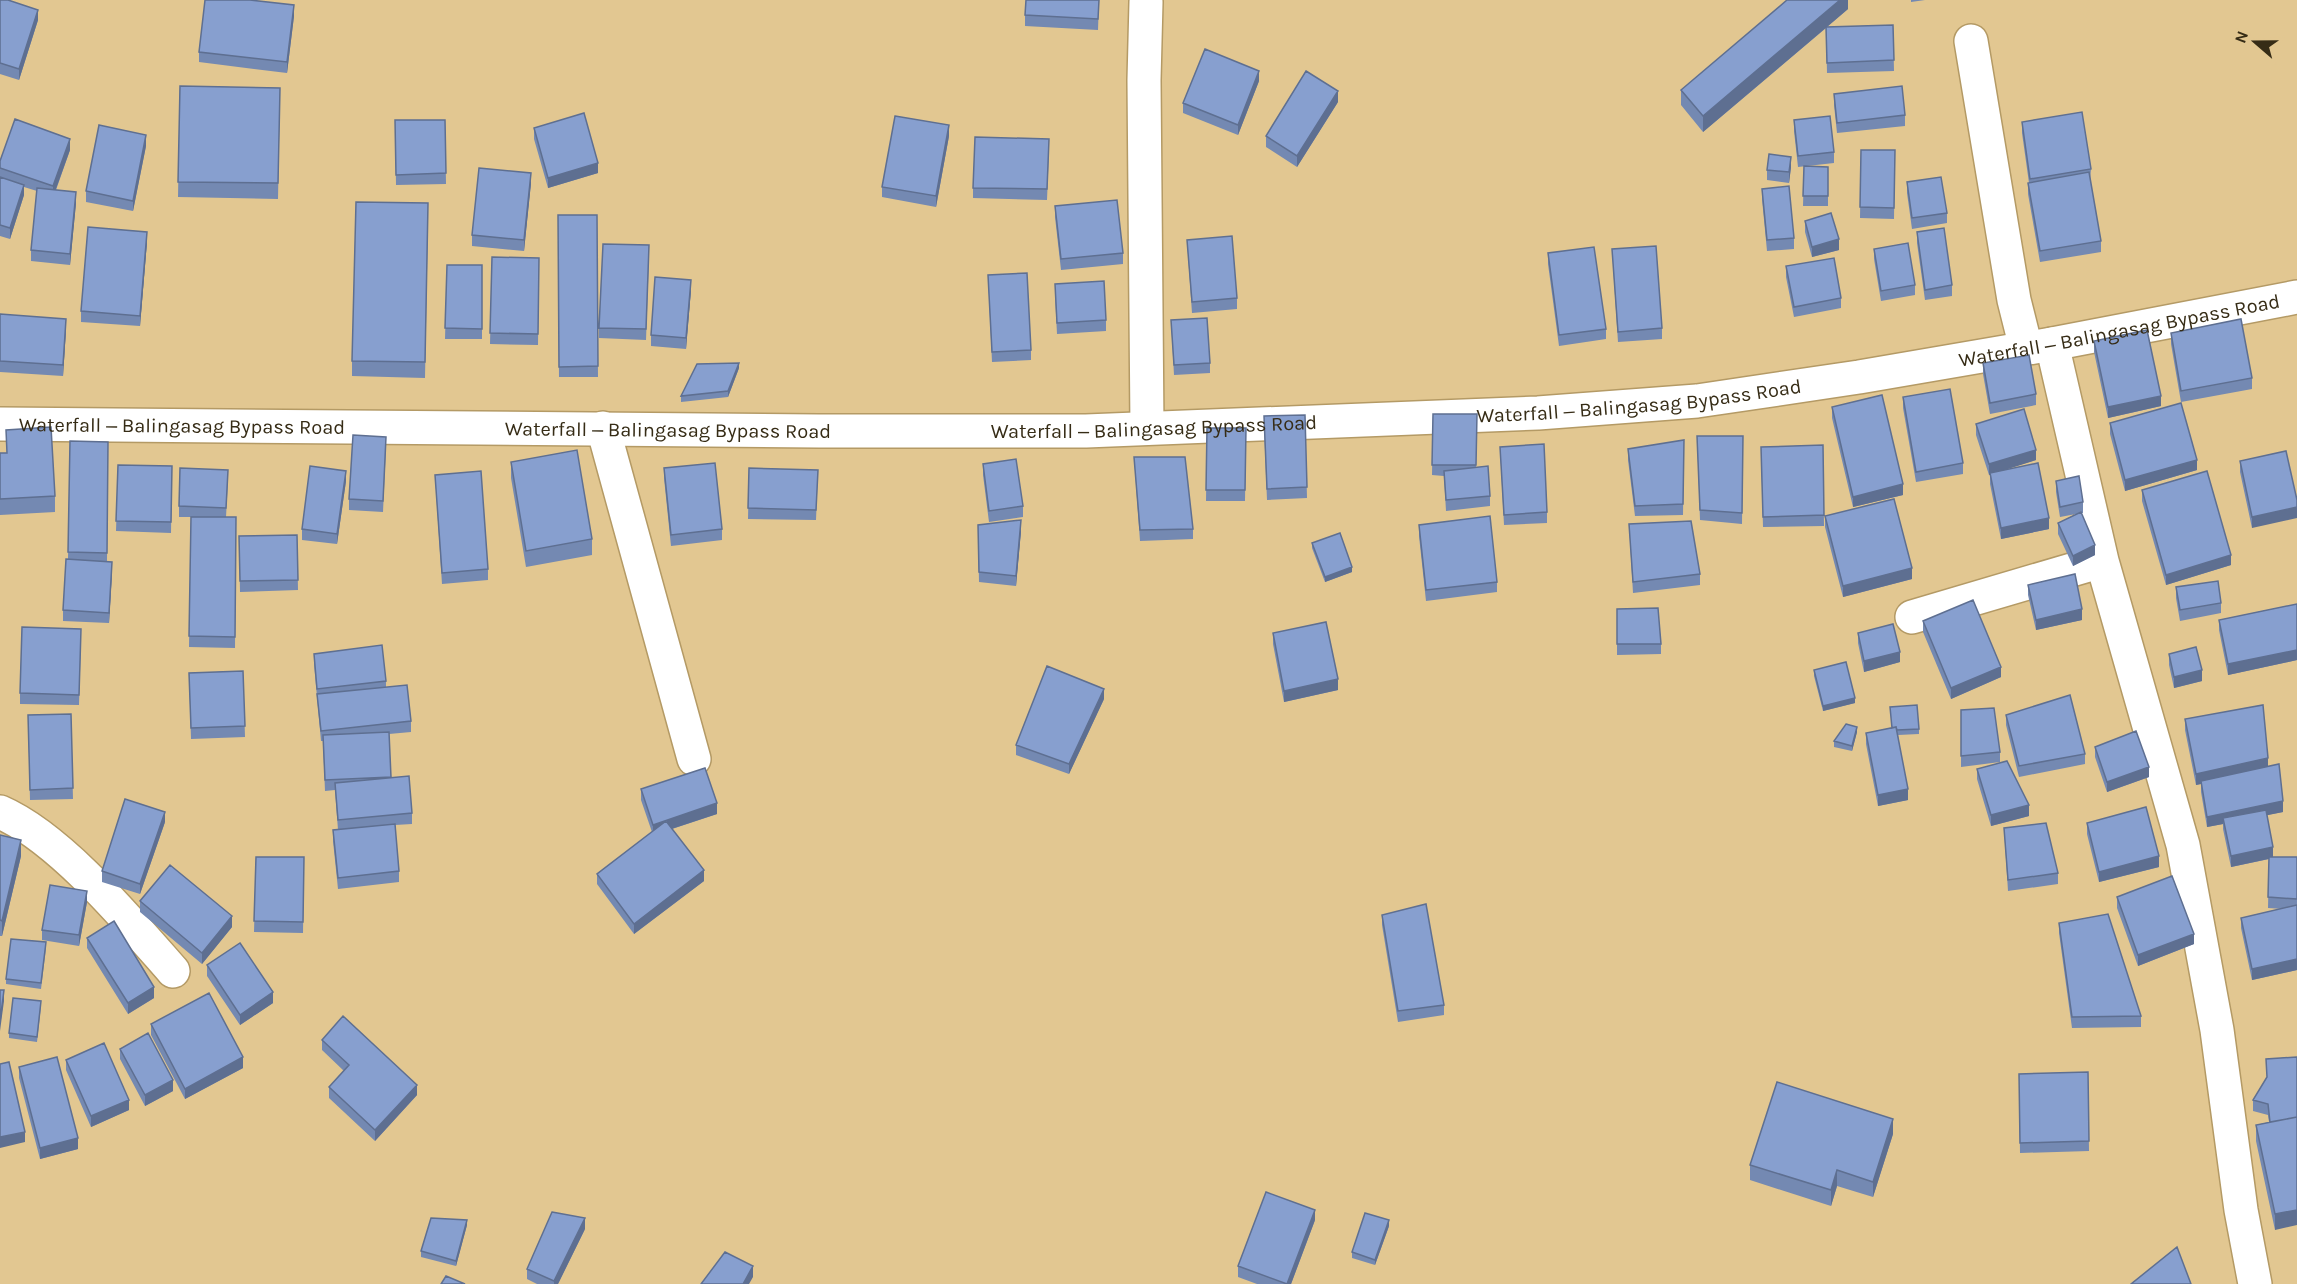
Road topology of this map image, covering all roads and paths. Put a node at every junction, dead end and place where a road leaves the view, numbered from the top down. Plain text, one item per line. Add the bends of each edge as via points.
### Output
1 (1146, 2) dead end
2 (1971, 41) dead end
3 (2297, 297) edge
4 (2039, 346) junction
5 (0, 424) edge
6 (603, 428) junction
7 (1147, 428) junction
8 (2102, 561) junction
9 (1912, 617) dead end
10 (694, 759) dead end
11 (0, 812) edge
12 (173, 971) dead end
13 (2255, 1284) edge

1 - 7 main road
2 - 4 main road via 2014,300
3 - 4 main road, Waterfall ‒ Balingasag Bypass Road
4 - 7 main road, Waterfall ‒ Balingasag Bypass Road via 1697,401 1526,413
4 - 8 main road
5 - 6 main road, Waterfall ‒ Balingasag Bypass Road
6 - 7 main road, Waterfall ‒ Balingasag Bypass Road
6 - 10 main road
8 - 9 main road
8 - 13 main road via 2183,845 2217,1030
11 - 12 main road via 56,850

